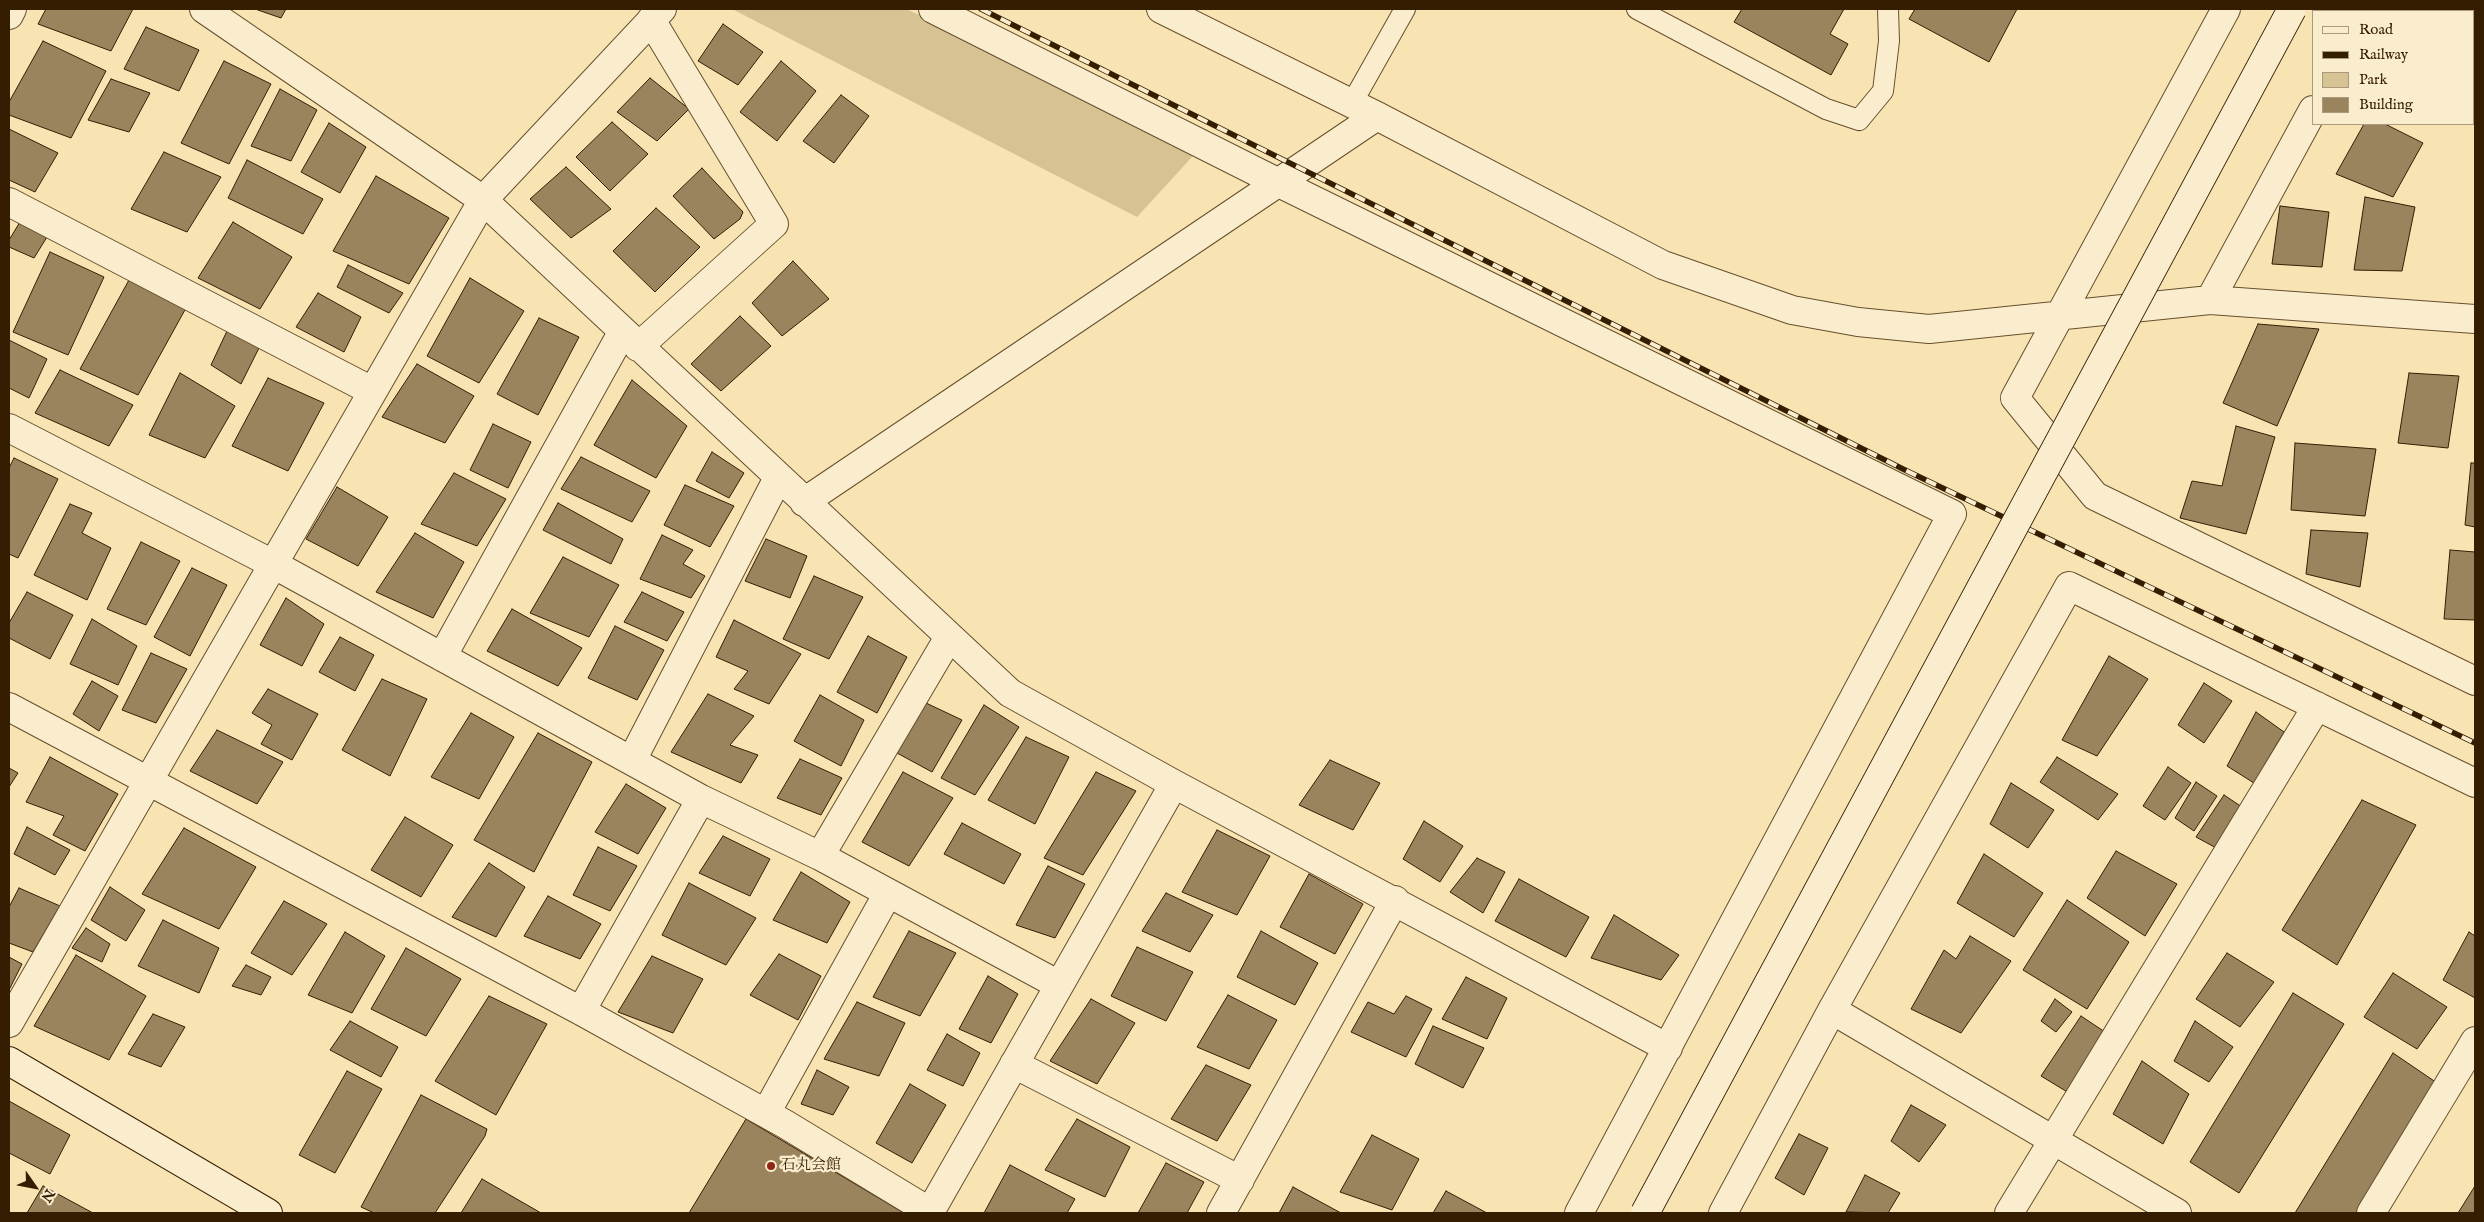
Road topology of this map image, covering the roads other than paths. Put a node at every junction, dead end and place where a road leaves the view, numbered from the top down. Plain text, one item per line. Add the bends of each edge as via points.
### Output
1 (12, 9) edge
2 (204, 9) edge
3 (933, 9) edge
4 (1160, 9) edge
5 (1405, 9) edge
6 (1637, 9) edge
7 (1888, 9) edge
8 (2226, 9) edge
9 (2292, 9) edge
10 (656, 14) edge
11 (9, 15) edge
12 (1352, 103) junction
13 (2312, 112) edge
14 (1377, 116) junction
15 (1277, 182) junction
16 (483, 200) junction
17 (9, 202) edge
18 (2210, 300) junction
19 (2060, 317) junction
20 (2475, 319) edge
21 (630, 339) junction
22 (372, 391) junction
23 (9, 428) edge
24 (778, 478) junction
25 (804, 502) junction
26 (273, 564) junction
27 (949, 637) junction
28 (442, 657) junction
29 (2475, 681) edge
30 (2318, 706) junction
31 (9, 707) edge
32 (632, 760) junction
33 (148, 780) junction
34 (2475, 783) edge
35 (1174, 784) junction
36 (701, 799) junction
37 (820, 856) junction
38 (888, 893) junction
39 (1395, 900) junction
40 (1059, 985) junction
41 (1832, 1010) junction
42 (581, 1011) junction
43 (9, 1022) edge
44 (2475, 1041) edge
45 (1668, 1048) junction
46 (9, 1061) edge
47 (1014, 1064) junction
48 (766, 1113) junction
49 (2053, 1140) junction
50 (1240, 1180) junction
51 (268, 1213) edge
52 (931, 1213) edge
53 (1221, 1213) edge
54 (1579, 1213) edge
55 (1645, 1213) edge
56 (1723, 1213) edge
57 (2010, 1213) edge
58 (2177, 1213) edge
59 (2372, 1213) edge

1 - 11 street
2 - 16 street
3 - 15 street
4 - 12 street
5 - 12 lane
6 - 7 lane via 1826,109 1859,120 1883,91 1889,41
8 - 19 street
9 - 55 street, bridge
10 - 16 street
10 - 21 street via 774,224
12 - 14 street
13 - 18 street
14 - 15 street
14 - 19 street via 1663,265 1792,310 1858,322 1929,329
15 - 25 street
15 - 45 street via 1952,514
16 - 21 street
16 - 22 street
17 - 22 street
18 - 19 street
18 - 20 street
19 - 29 street via 2015,398 2094,496
21 - 24 street
21 - 28 street
22 - 26 street
23 - 26 street
24 - 25 street
24 - 32 street
25 - 27 street
26 - 28 street
26 - 33 street
27 - 35 street via 1010,693
27 - 37 street
28 - 32 street
30 - 34 street
30 - 41 street via 2069,586
30 - 49 street
31 - 33 street
32 - 36 street
33 - 42 street
33 - 43 street
35 - 39 street
35 - 40 street
36 - 37 street
36 - 42 street
37 - 38 street
38 - 40 street
38 - 48 street
39 - 45 street
39 - 50 street
40 - 47 street
41 - 49 street
41 - 56 street
42 - 48 street
44 - 59 street
45 - 54 street
46 - 51 street
47 - 50 street
47 - 52 street
48 - 52 street
49 - 57 street
49 - 58 street
50 - 53 street

